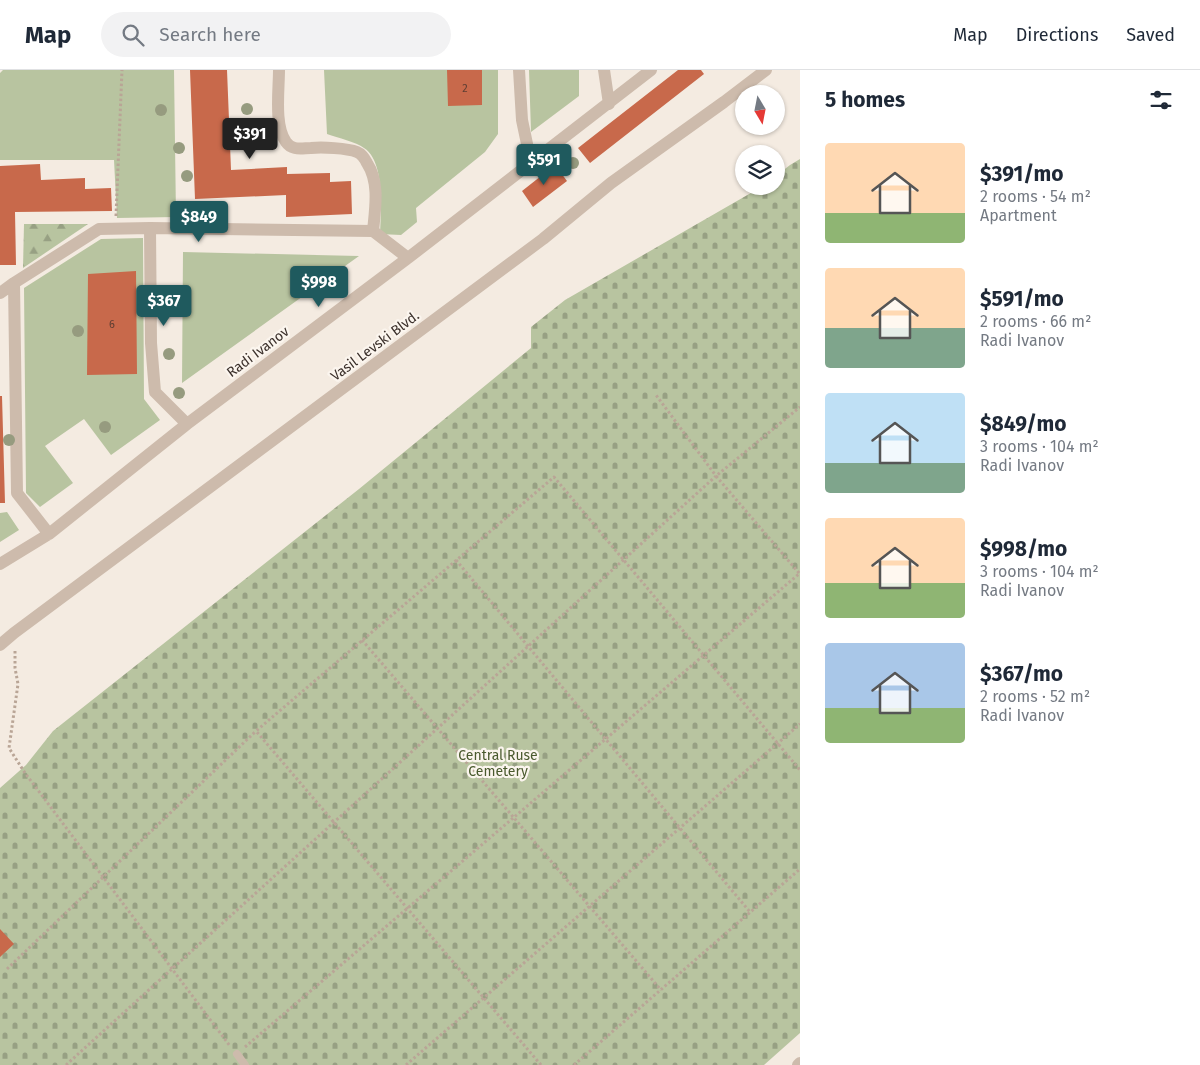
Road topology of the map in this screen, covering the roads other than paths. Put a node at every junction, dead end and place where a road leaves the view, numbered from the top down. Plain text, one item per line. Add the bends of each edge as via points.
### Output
1 (279, 70) edge
2 (519, 70) edge
3 (604, 70) edge
4 (652, 70) edge
5 (766, 70) edge
6 (609, 104) junction
7 (531, 163) junction
8 (150, 228) junction
9 (373, 231) junction
10 (408, 258) junction
11 (14, 283) junction
12 (0, 293) edge
13 (187, 424) junction
14 (49, 534) junction
15 (0, 564) edge
16 (0, 645) edge
17 (237, 1054) road end
18 (246, 1065) edge

1 - 9 street via 279,122 285,141 290,147 336,149 363,156 375,182
2 - 7 street via 522,120
3 - 6 street
4 - 6 street, Radi Ivanov
5 - 16 street, Vasil Levski Blvd. via 611,183 543,239
6 - 7 street, Radi Ivanov
7 - 10 street, Radi Ivanov
8 - 9 street
8 - 11 street via 99,229
8 - 13 street via 151,343 155,392
9 - 10 street
10 - 13 street, Radi Ivanov
11 - 12 street
11 - 14 street via 17,494
13 - 14 street, Radi Ivanov
14 - 15 street, Radi Ivanov
17 - 18 lane

